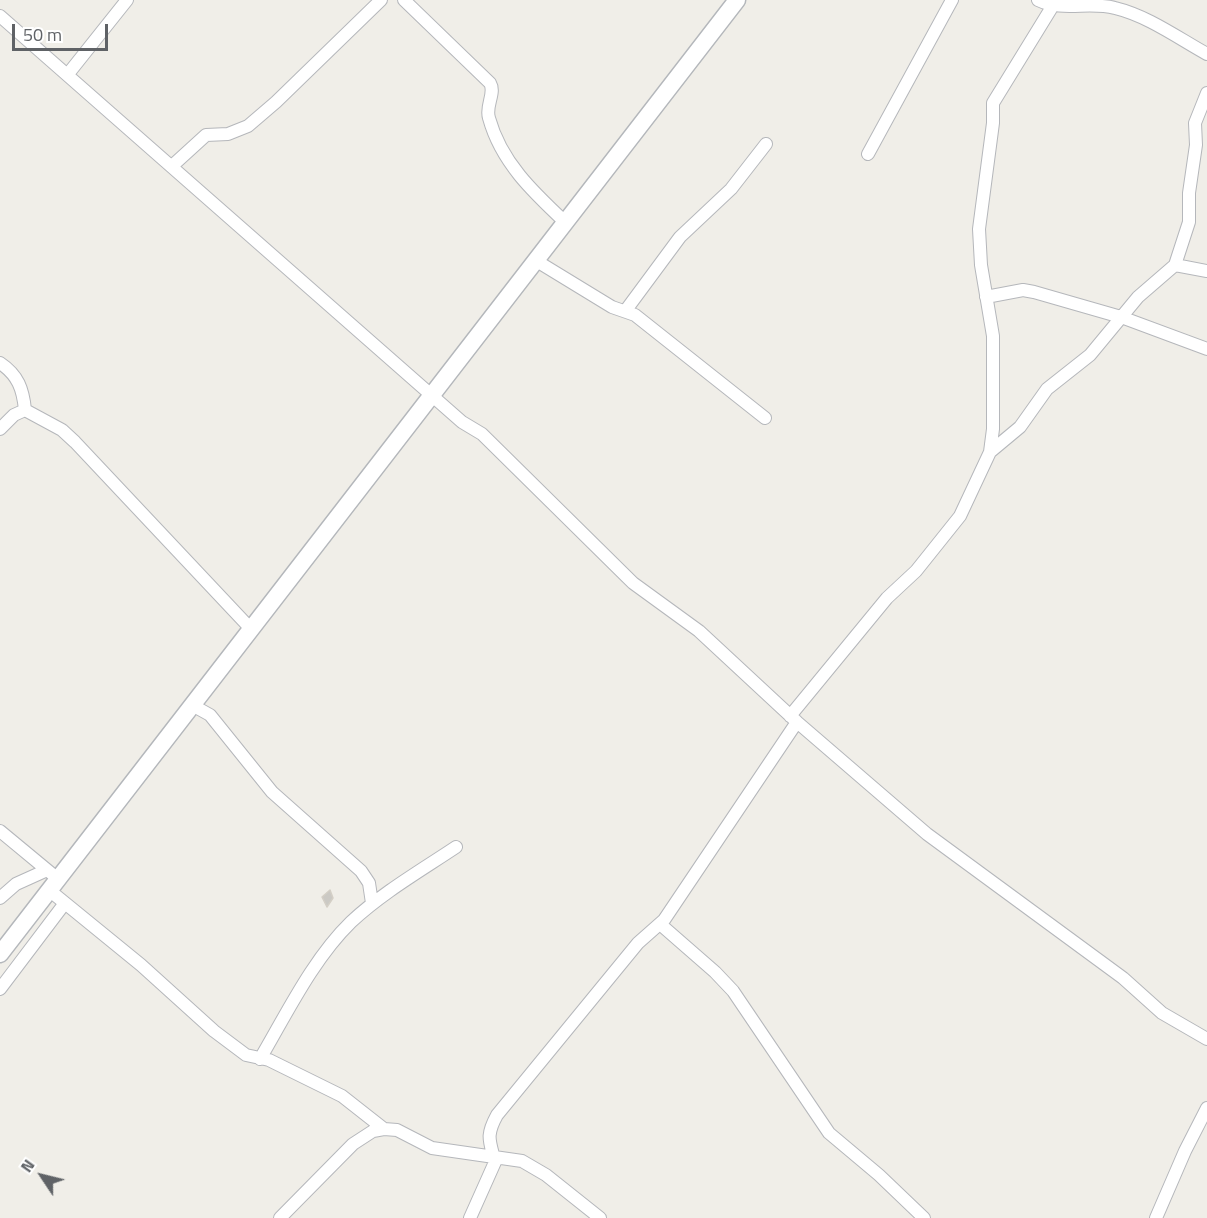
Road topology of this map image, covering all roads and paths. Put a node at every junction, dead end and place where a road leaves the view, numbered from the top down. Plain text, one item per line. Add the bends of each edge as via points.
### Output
1 (127, 0) edge
2 (381, 0) edge
3 (404, 0) edge
4 (737, 0) edge
5 (952, 0) edge
6 (1038, 0) edge
7 (1052, 7) junction
8 (0, 16) edge
9 (1207, 54) edge
10 (68, 74) junction
11 (1207, 93) edge
12 (766, 144) dead end
13 (868, 154) dead end
14 (172, 166) junction
15 (565, 222) junction
16 (536, 260) junction
17 (1175, 265) junction
18 (1207, 271) edge
19 (986, 297) junction
20 (626, 310) junction
21 (1121, 317) junction
22 (1207, 349) edge
23 (0, 363) edge
24 (431, 393) junction
25 (25, 410) junction
26 (765, 418) dead end
27 (0, 429) edge
28 (990, 453) junction
29 (251, 628) junction
30 (192, 705) junction
31 (794, 719) junction
32 (0, 831) edge
33 (456, 847) dead end
34 (51, 879) junction
35 (0, 898) edge
36 (65, 903) junction
37 (372, 903) junction
38 (660, 924) junction
39 (0, 954) edge
40 (0, 989) edge
41 (1207, 1039) edge
42 (260, 1059) junction
43 (1207, 1108) edge
44 (384, 1129) junction
45 (494, 1158) junction
46 (280, 1218) edge
47 (470, 1218) edge
48 (600, 1218) edge
49 (924, 1218) edge
50 (1156, 1218) edge

1 - 10 street
2 - 14 street via 248,126 228,134 206,135
3 - 15 street via 490,83 487,110 497,142 513,169
4 - 15 street
5 - 13 street
6 - 7 street
7 - 9 street via 1087,4 1117,8
7 - 19 street via 993,103 979,229
8 - 10 street
10 - 14 street
11 - 17 street via 1195,123 1189,222
12 - 20 street via 731,189 680,237
14 - 24 street
15 - 16 street
16 - 20 street via 612,307
16 - 24 street
17 - 18 street
17 - 21 street
19 - 21 street via 1023,290
19 - 28 street via 994,358
20 - 26 street
21 - 22 street
21 - 28 street via 1090,355 1047,389 1020,427
23 - 25 street via 12,371 19,383
24 - 29 street
24 - 31 street via 462,422 482,434 633,583 699,631
25 - 27 street
25 - 29 street via 62,430 75,442
28 - 31 street via 960,516 916,571 887,598
29 - 30 street
30 - 34 street
30 - 37 street via 210,715 272,792 361,871 369,883
31 - 38 street
31 - 41 street via 927,834 1123,978 1162,1013
32 - 34 street
33 - 37 street
34 - 35 street via 16,884
34 - 36 street
34 - 39 street
36 - 40 street
36 - 42 street via 214,1031 246,1055
37 - 42 street via 323,956
38 - 45 street via 638,943 497,1115 489,1135
38 - 49 street via 733,991 829,1133
42 - 44 street via 342,1096
43 - 50 street
44 - 45 street via 405,1133 432,1148
44 - 46 street via 353,1144
45 - 47 street
45 - 48 street via 513,1158 532,1166

